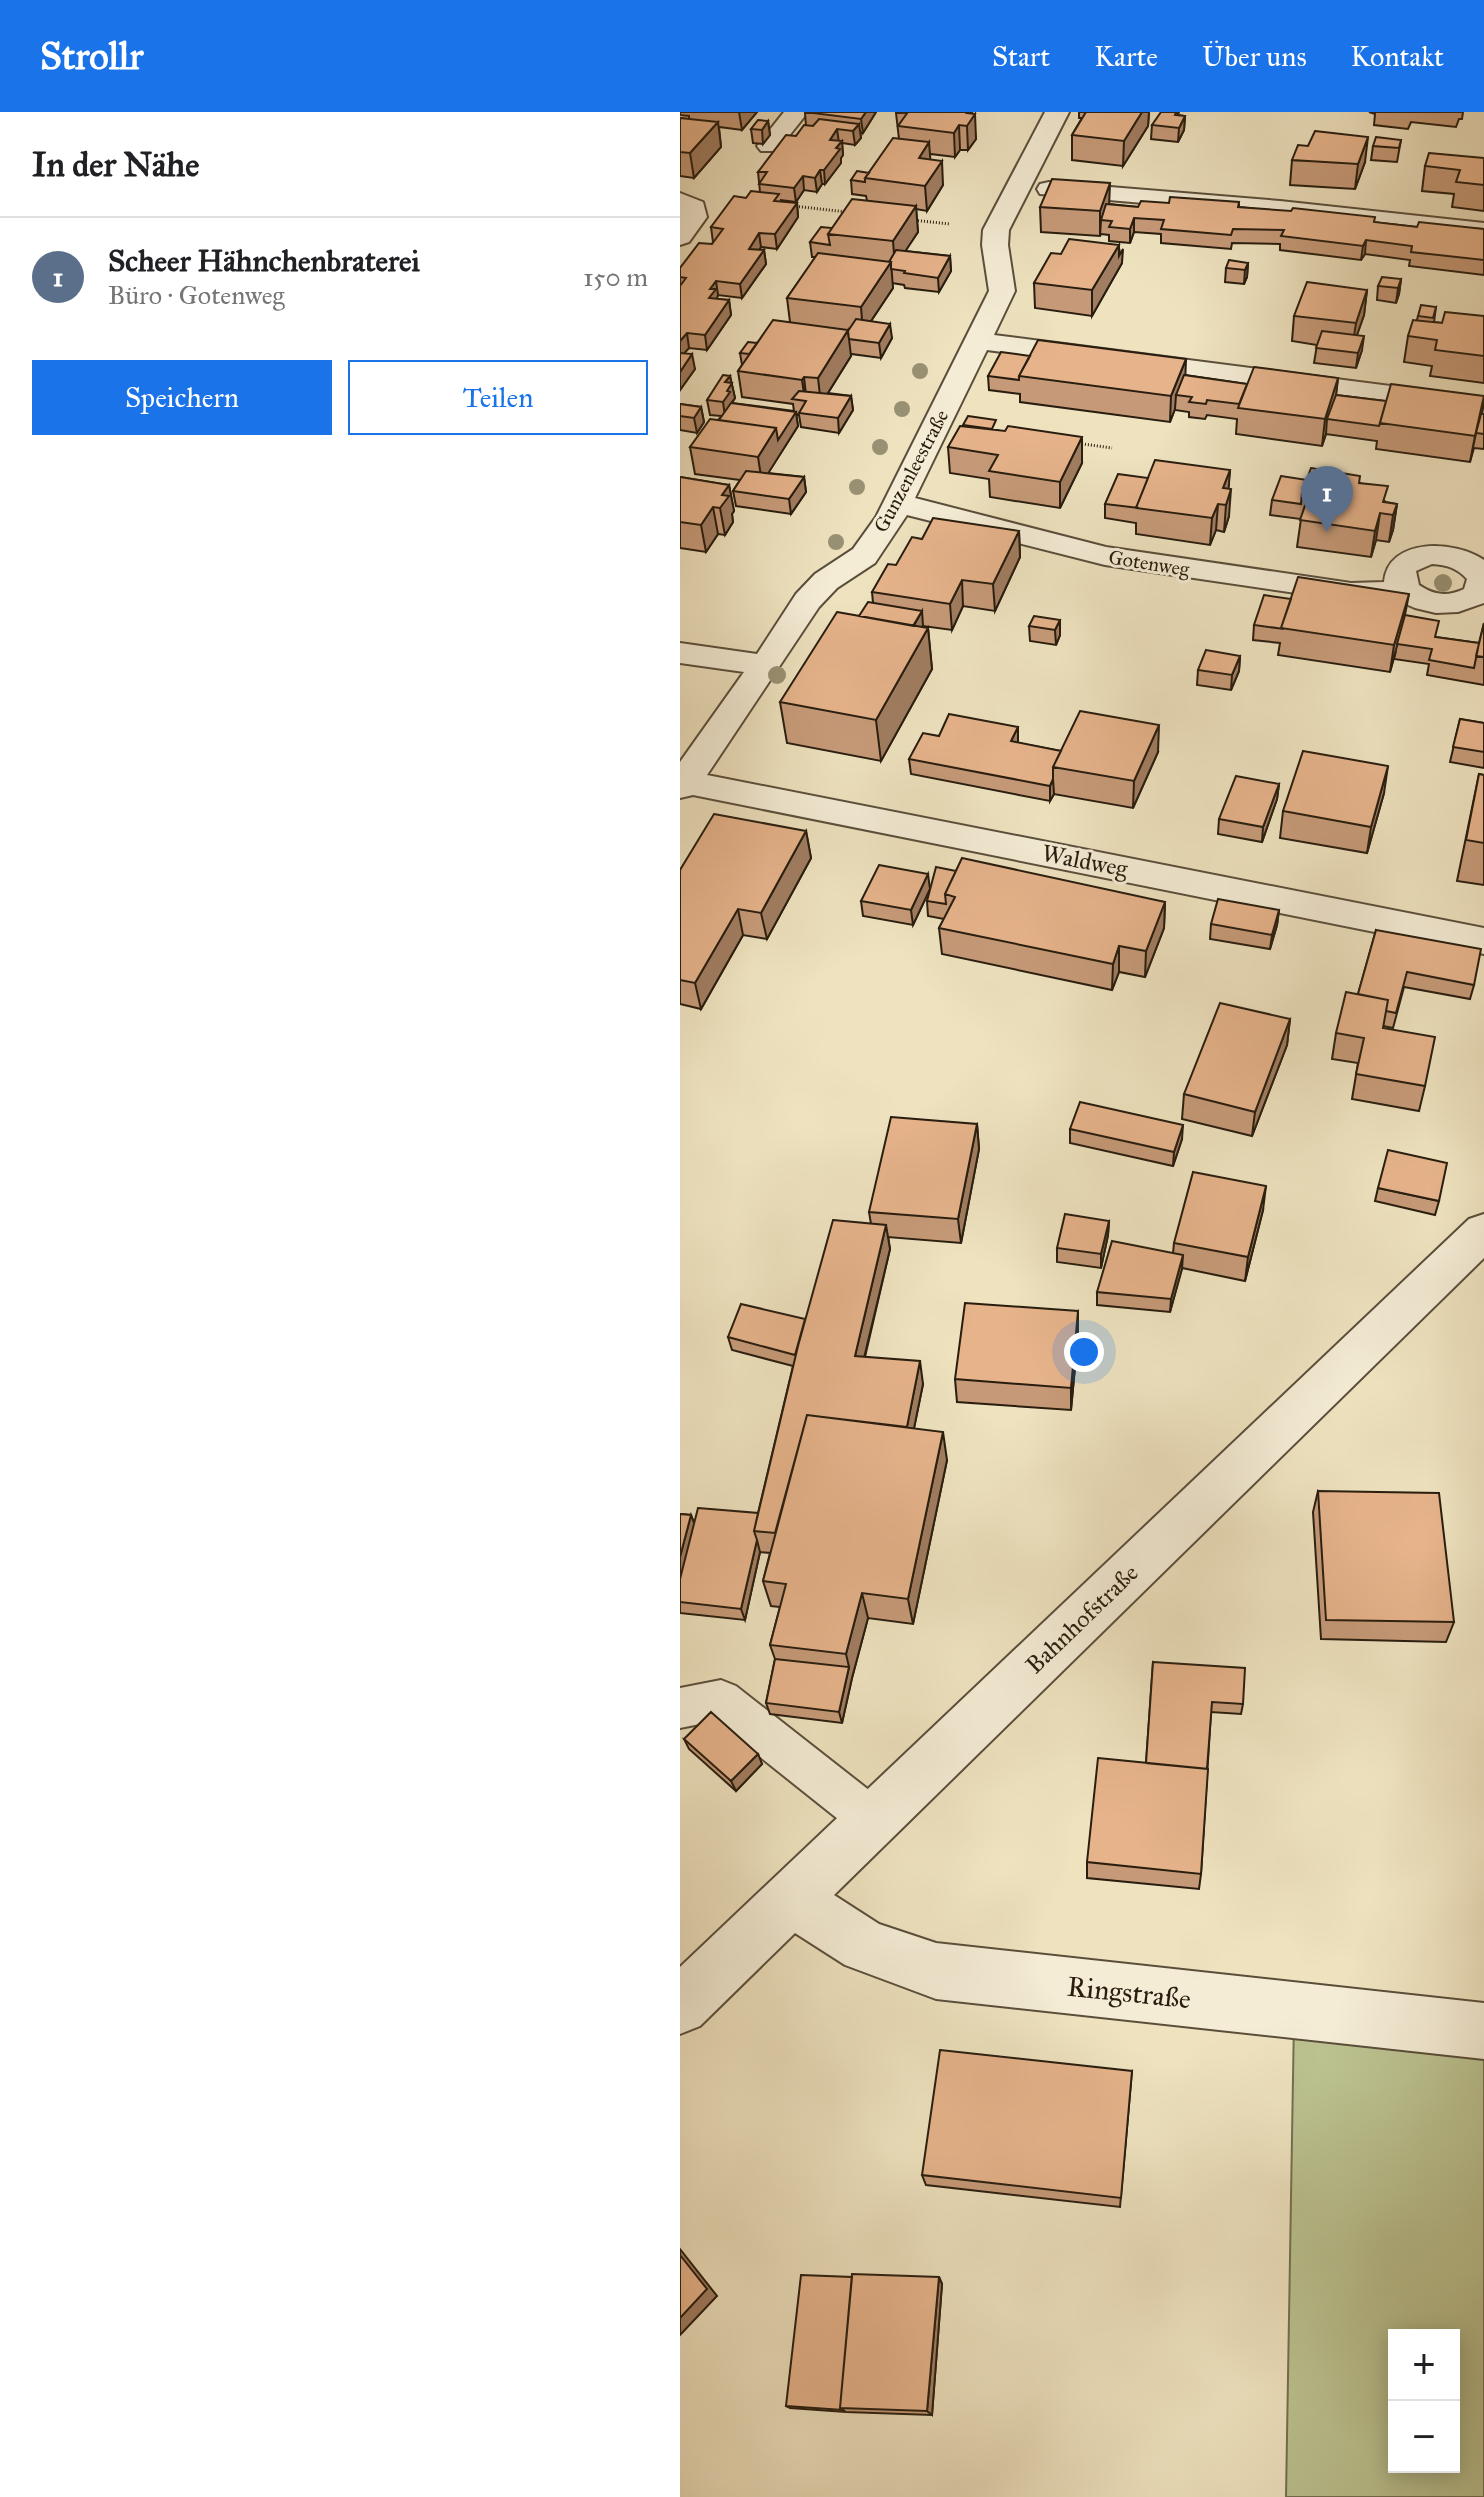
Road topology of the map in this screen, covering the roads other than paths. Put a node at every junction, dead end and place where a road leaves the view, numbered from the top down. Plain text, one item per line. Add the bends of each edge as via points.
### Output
1 (796, 112) edge
2 (1057, 112) edge
3 (769, 146) dead end
4 (1018, 186) junction
5 (680, 200) edge
6 (1484, 231) edge
7 (680, 237) edge
8 (977, 341) junction
9 (1484, 407) edge
10 (898, 503) junction
11 (1406, 591) edge
12 (680, 653) edge
13 (766, 665) junction
14 (682, 784) edge
15 (1484, 941) edge
16 (1484, 1231) edge
17 (680, 1708) edge
18 (873, 1820) junction
19 (791, 1899) junction
20 (680, 2006) edge
21 (1484, 2031) edge

1 - 3 street
2 - 4 street
4 - 6 street
4 - 8 street, Gunzenleestraße via 996,230 1002,291
5 - 7 street via 694,207 694,217
8 - 9 street
8 - 10 street, Gunzenleestraße
10 - 11 street, Gotenweg via 1105,556 1351,592
10 - 13 street, Gunzenleestraße via 864,556 807,601
12 - 13 street
13 - 14 street, Gunzenleestraße
14 - 15 street, Waldweg
16 - 18 street, Bahnhofstraße
17 - 18 lane via 721,1700
18 - 19 street, Bahnhofstraße
19 - 20 street, Bahnhofstraße
19 - 21 street, Ringstraße via 864,1946 936,1971

